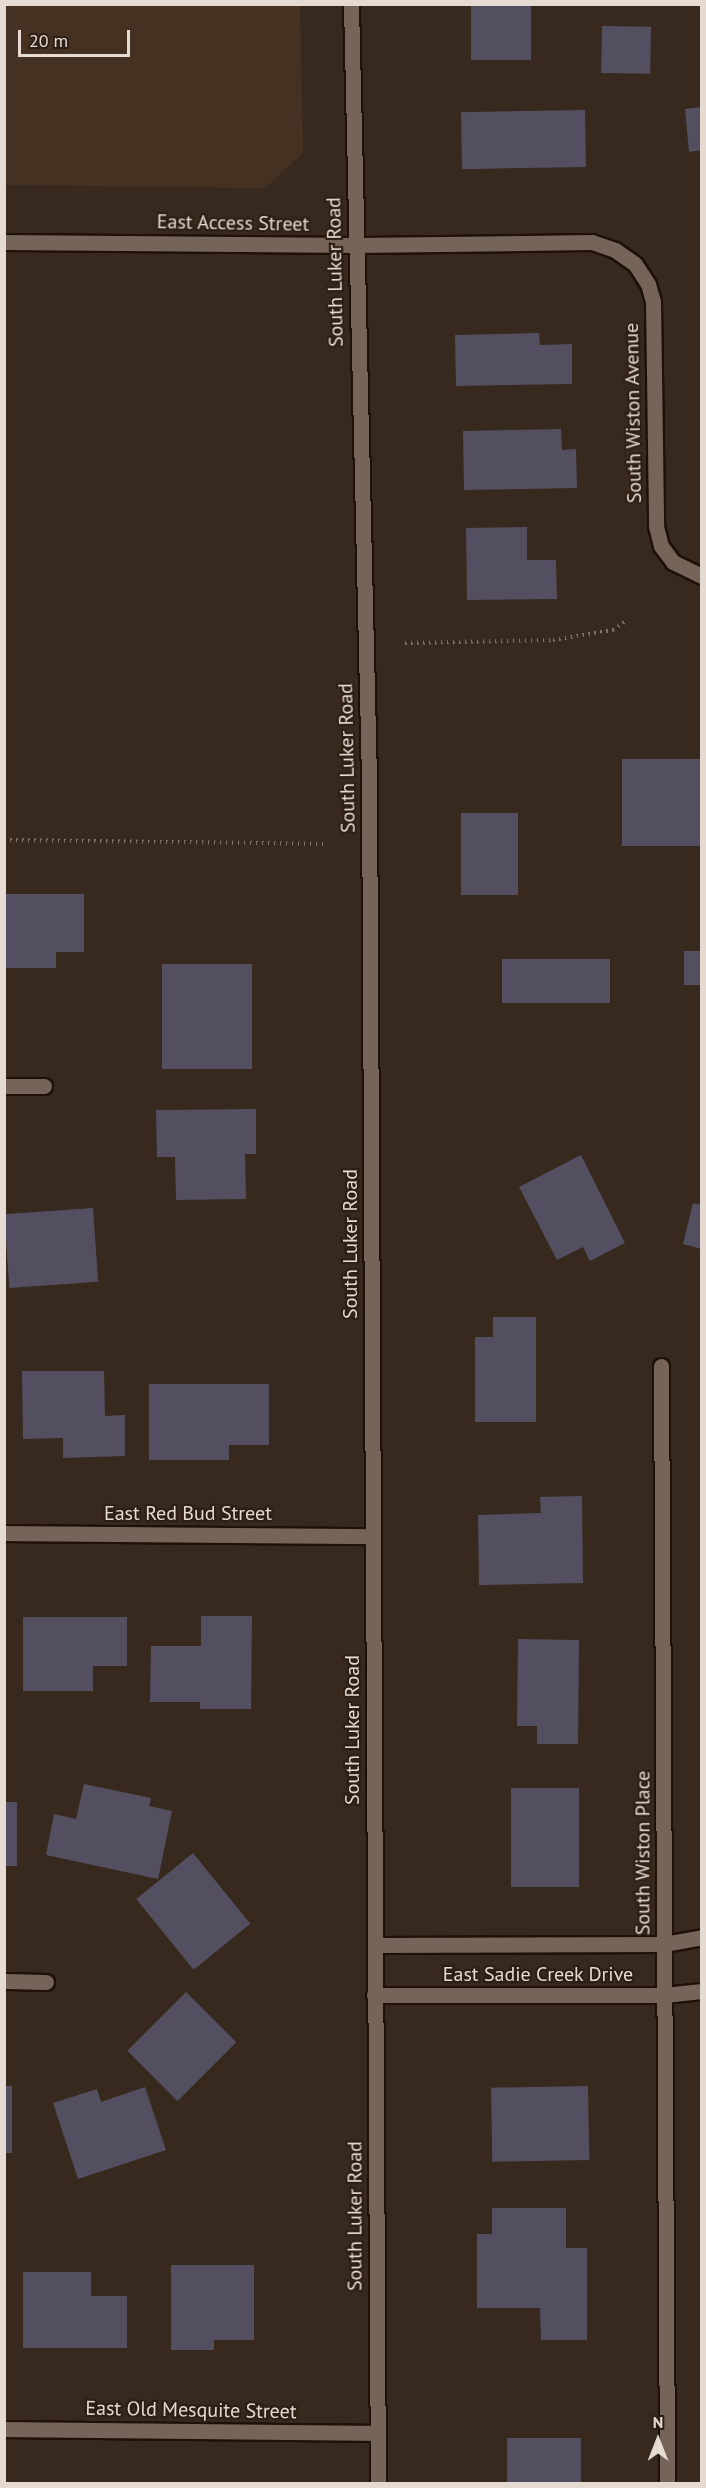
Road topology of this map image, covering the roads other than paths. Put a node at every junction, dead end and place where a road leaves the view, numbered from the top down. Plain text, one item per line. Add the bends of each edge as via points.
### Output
1 (351, 4) edge
2 (4, 242) edge
3 (355, 245) junction
4 (635, 264) joint
5 (702, 576) edge
6 (4, 1086) edge
7 (44, 1086) dead end
8 (661, 1366) dead end
9 (4, 1533) edge
10 (372, 1536) junction
11 (702, 1937) edge
12 (664, 1944) junction
13 (375, 1946) junction
14 (4, 1981) edge
15 (46, 1982) dead end
16 (702, 1991) edge
17 (374, 1995) junction
18 (664, 1995) junction
19 (4, 2429) edge
20 (377, 2433) junction
21 (378, 2484) edge
22 (667, 2484) edge

1 - 3 street, South Luker Road
2 - 3 street, East Access Street
3 - 4 street, East Access Street via 592,242 615,250
3 - 10 street, South Luker Road via 369,779
4 - 5 street, South Wiston Avenue via 648,284 652,301 656,526 661,546 673,562
6 - 7 street
8 - 12 street, South Wiston Place
9 - 10 street, East Red Bud Street
10 - 13 street, South Luker Road
11 - 12 street, East Sadie Creek Drive
12 - 13 street, East Sadie Creek Drive
12 - 18 street, South Wiston Place
13 - 17 street, South Luker Road
14 - 15 street
16 - 18 street, East Sadie Creek Drive
17 - 18 street, East Sadie Creek Drive
17 - 20 street, South Luker Road
18 - 22 street, South Wiston Place
19 - 20 street, East Old Mesquite Street
20 - 21 street, South Luker Road

